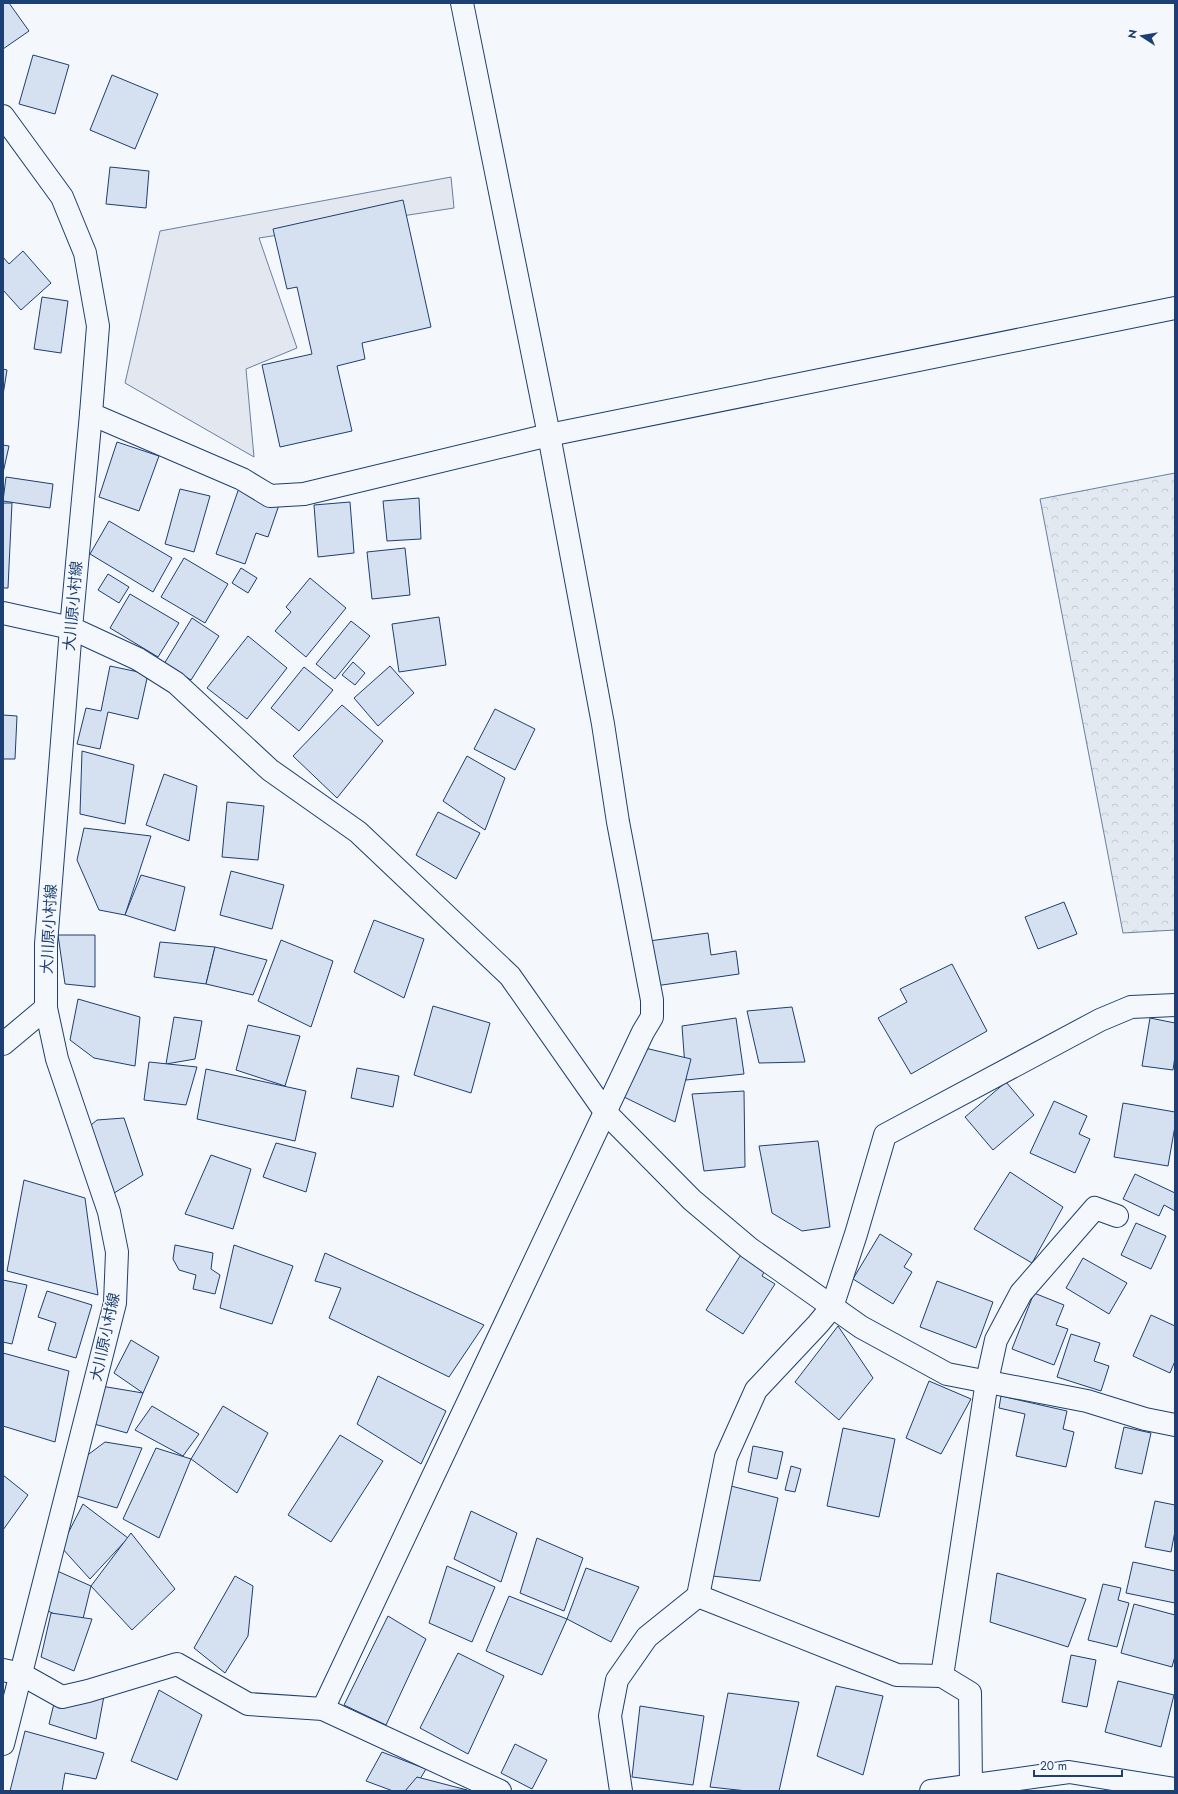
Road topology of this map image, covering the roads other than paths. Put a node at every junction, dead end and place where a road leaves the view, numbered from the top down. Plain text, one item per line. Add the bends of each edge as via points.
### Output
1 (462, 3) edge
2 (3, 116) edge
3 (1175, 308) edge
4 (91, 414) junction
5 (549, 435) junction
6 (3, 613) edge
7 (71, 628) junction
8 (1175, 1005) edge
9 (46, 1008) junction
10 (3, 1044) edge
11 (606, 1113) junction
12 (1117, 1216) dead end
13 (832, 1307) junction
14 (987, 1381) junction
15 (1175, 1425) edge
16 (698, 1596) junction
17 (12, 1672) edge
18 (942, 1676) junction
19 (323, 1709) junction
20 (3, 1744) edge
21 (971, 1786) junction
22 (1175, 1790) edge
23 (500, 1791) edge
24 (621, 1791) edge
25 (931, 1791) edge

1 - 5 street
2 - 4 street, 大川原小村線 via 62,197 85,253 98,326
3 - 5 street
4 - 5 street via 242,480 270,496 304,494 351,484
4 - 7 street, 大川原小村線
5 - 11 street via 652,1000 652,1017
6 - 7 street
7 - 9 street, 大川原小村線 via 46,944
7 - 11 street via 138,659 176,683 270,770 358,832 510,976
8 - 13 street via 1131,1007 1100,1020 885,1135
9 - 10 street
9 - 17 street, 大川原小村線 via 57,1059 109,1212 117,1252 115,1304
11 - 13 street via 692,1200 749,1248
11 - 19 street
12 - 14 street via 1095,1208 1021,1293 996,1340
13 - 14 street via 861,1327 947,1374
13 - 16 street via 756,1390 726,1457
14 - 15 street via 1087,1401 1145,1419
14 - 18 street
16 - 18 street via 897,1675
16 - 24 street via 646,1637 618,1680 610,1716
17 - 19 street via 62,1697 177,1664 248,1704
17 - 20 street, 大川原小村線
18 - 21 street via 970,1693
19 - 23 street
21 - 22 street via 1069,1772
21 - 25 street

